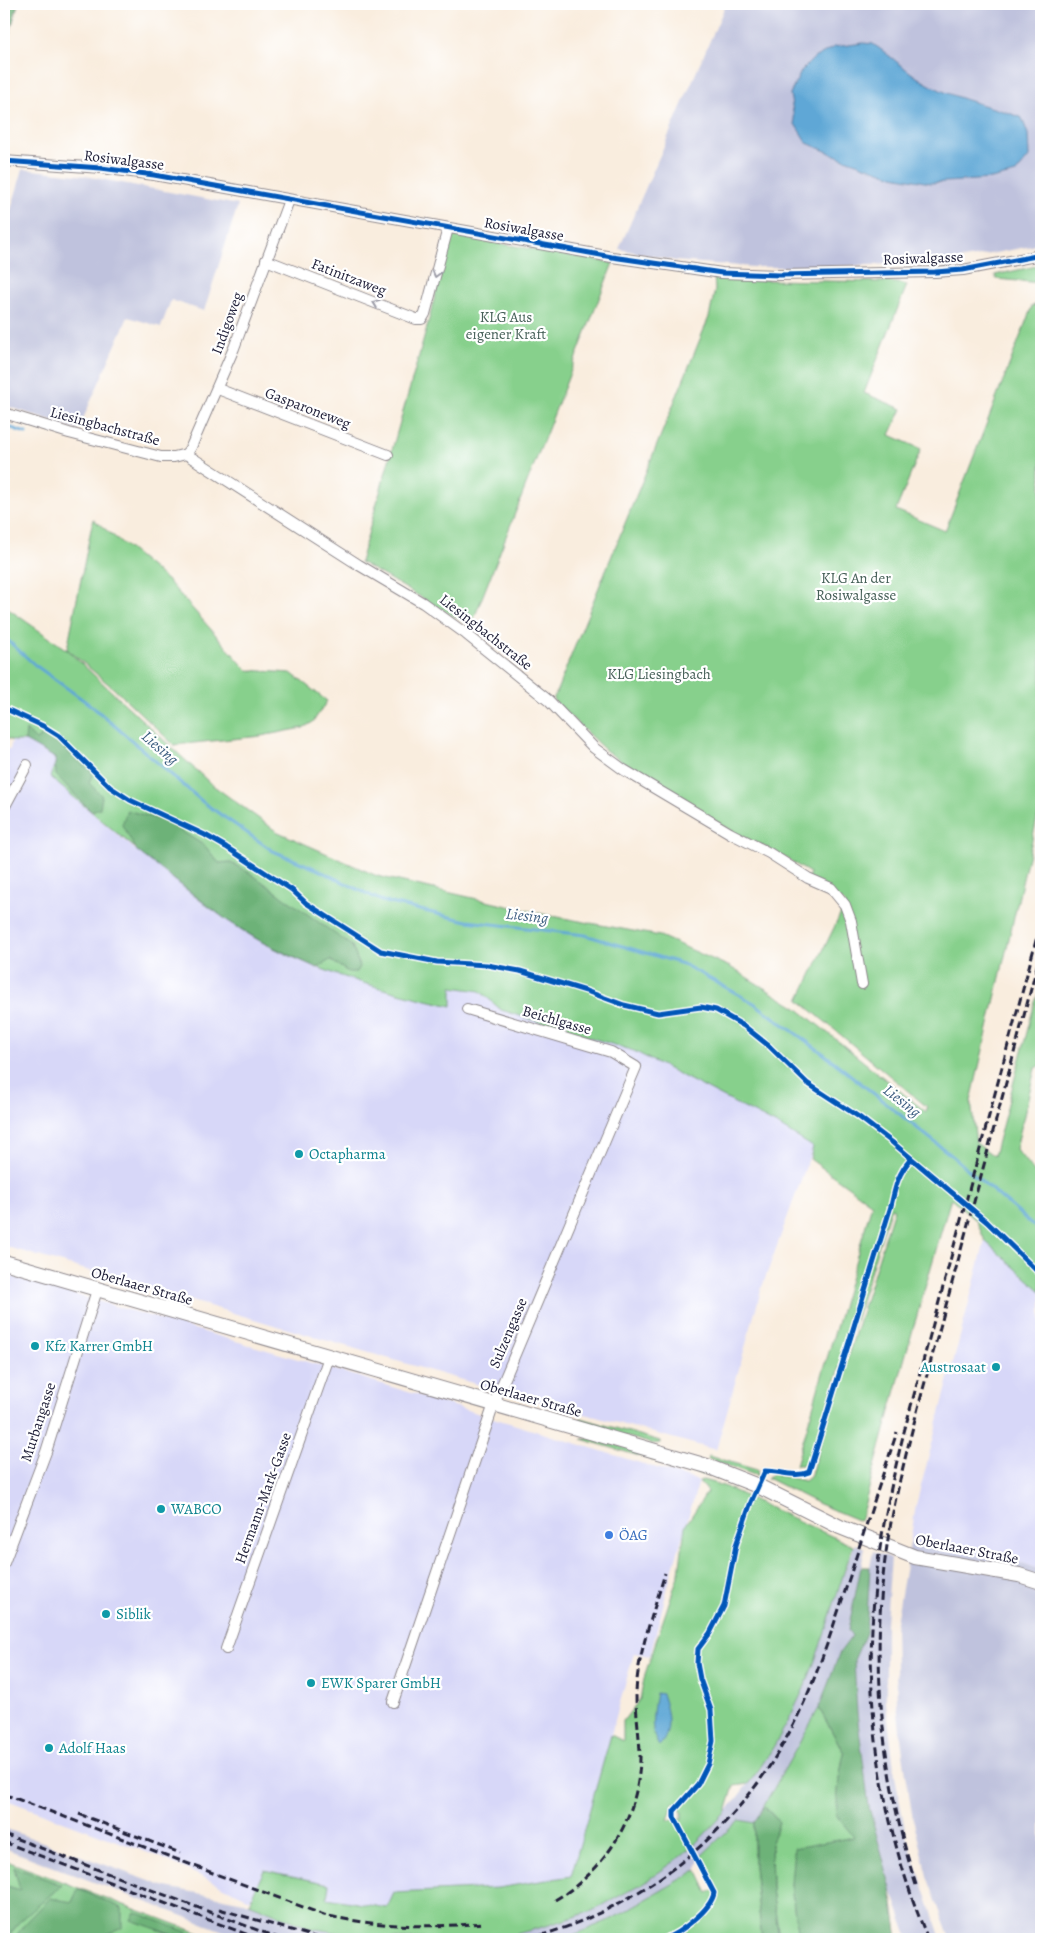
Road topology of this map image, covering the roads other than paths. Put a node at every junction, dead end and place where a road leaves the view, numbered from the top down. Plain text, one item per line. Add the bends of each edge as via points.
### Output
1 (4, 161) edge
2 (289, 200) junction
3 (448, 228) junction
4 (1041, 255) edge
5 (266, 260) junction
6 (218, 389) junction
7 (4, 412) edge
8 (186, 454) junction
9 (388, 454) dead end
10 (27, 765) dead end
11 (4, 808) edge
12 (862, 984) dead end
13 (467, 1009) dead end
14 (636, 1067) joint
15 (4, 1262) edge
16 (97, 1290) junction
17 (330, 1357) junction
18 (494, 1404) junction
19 (4, 1563) edge
20 (1041, 1582) edge
21 (226, 1650) dead end
22 (393, 1702) dead end

1 - 2 street, Rosiwalgasse via 154,175
2 - 3 street, Rosiwalgasse
2 - 5 street, Indigoweg
3 - 4 street, Rosiwalgasse via 637,261 762,275 952,271
3 -> 5 street, Fatinitzaweg via 422,319
5 - 6 street, Indigoweg
6 - 8 street, Indigoweg
6 - 9 street, Gasparoneweg
7 - 8 street, Liesingbachstraße via 162,457
8 - 12 street, Liesingbachstraße via 423,603 466,634 549,701 594,748 624,770 808,878 831,888 845,905 851,921
10 - 11 street
13 - 14 street, Beichlgasse via 611,1052
14 - 18 street, Sulzengasse
15 - 16 main road, Oberlaaer Straße
16 - 17 main road, Oberlaaer Straße
16 - 19 street, Murbangasse via 46,1452
17 - 18 main road, Oberlaaer Straße
17 - 21 street, Hermann-Mark-Gasse
18 - 20 main road, Oberlaaer Straße via 708,1466 758,1486 840,1528 915,1558 1019,1575
18 - 22 street, Sulzengasse

